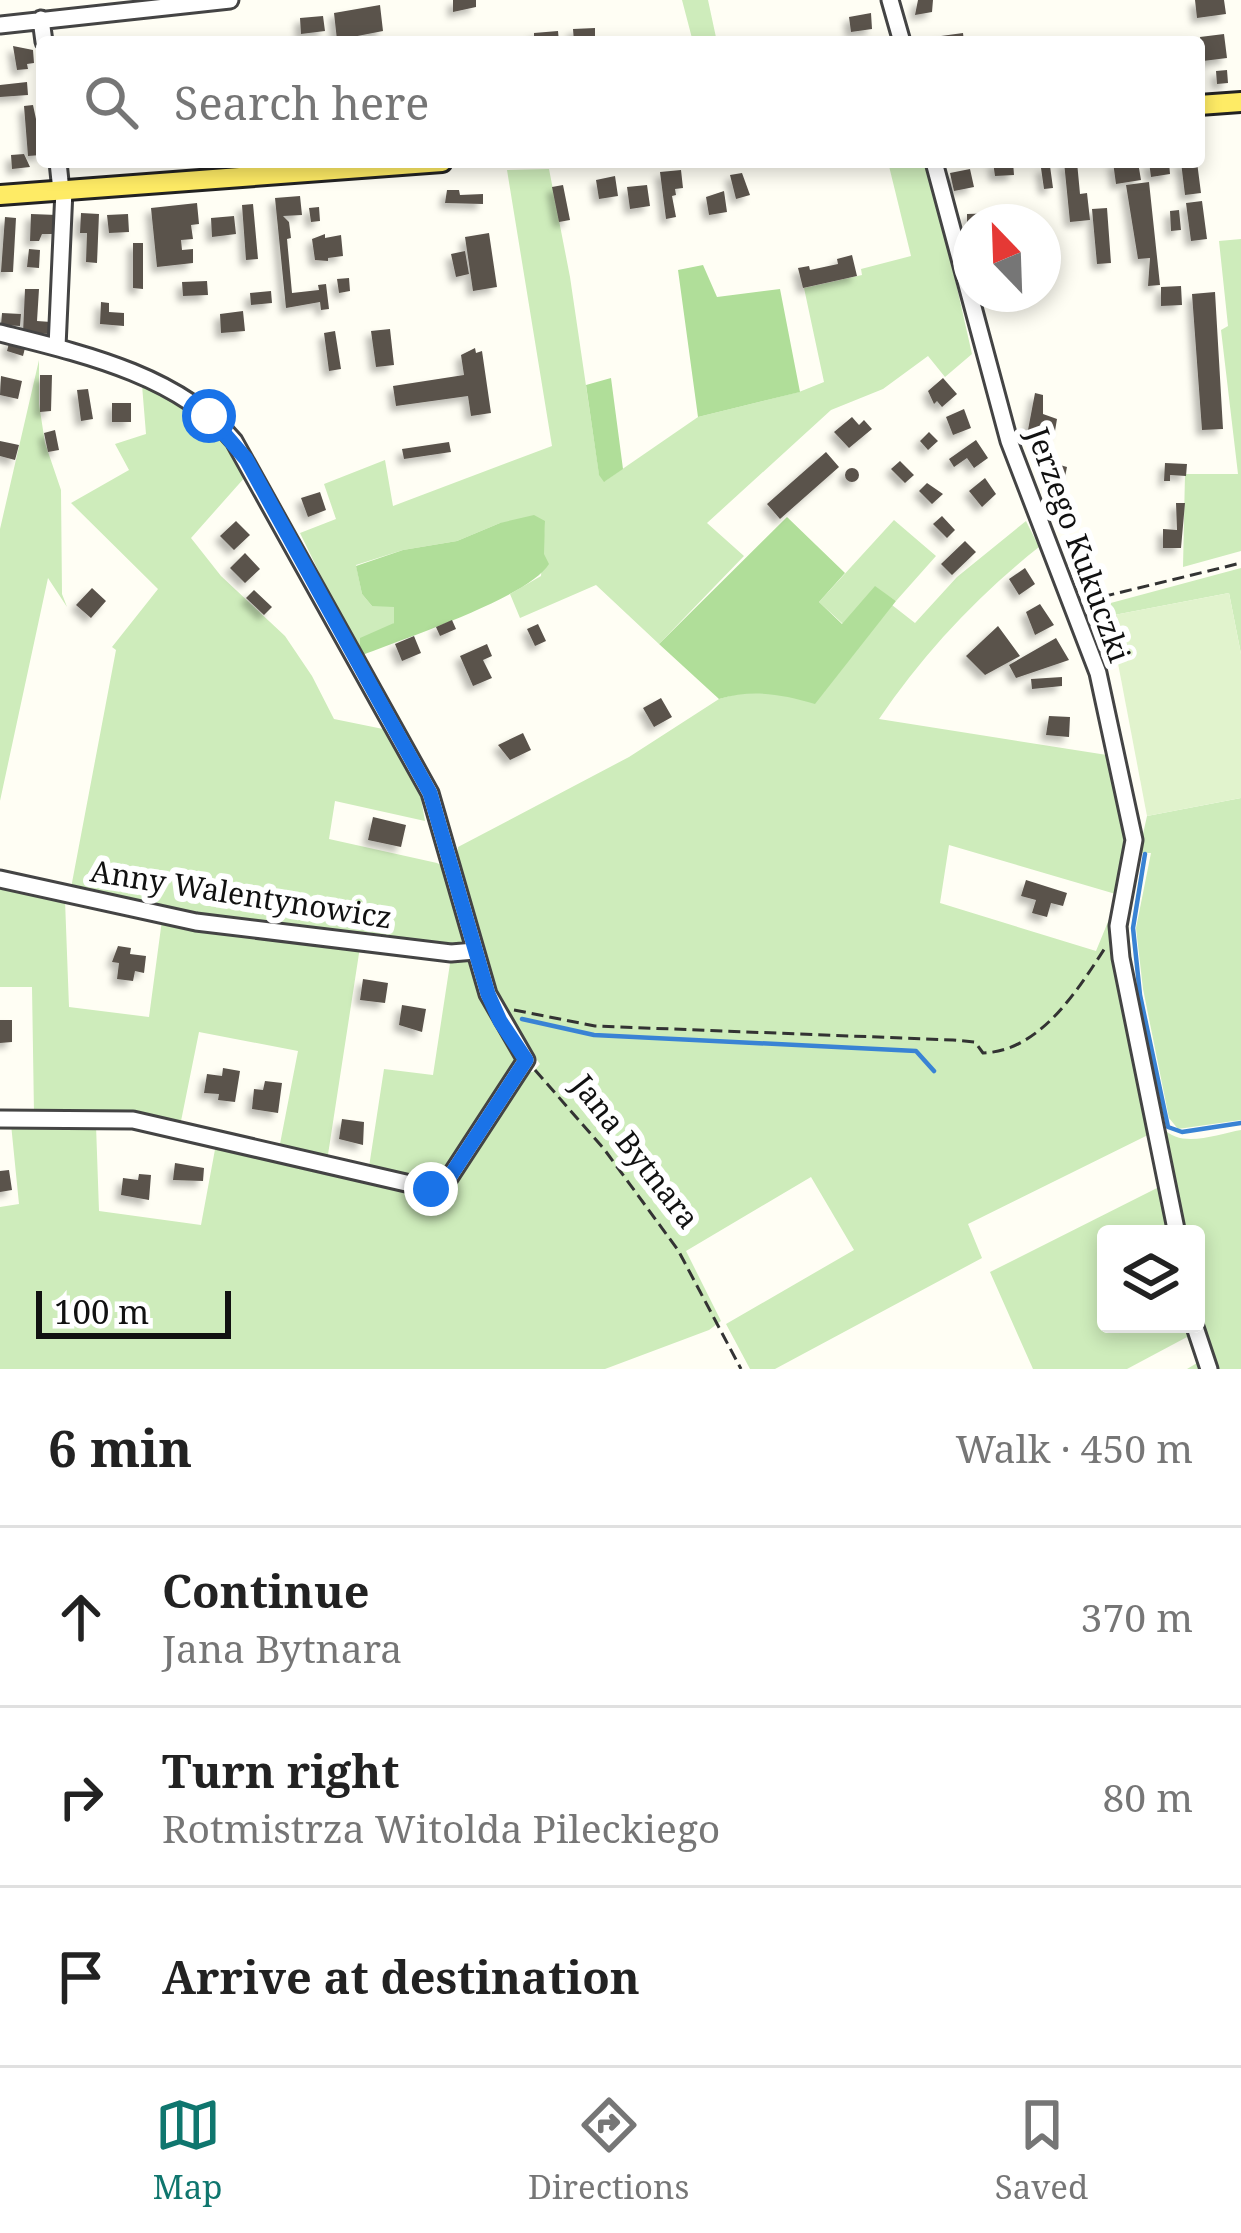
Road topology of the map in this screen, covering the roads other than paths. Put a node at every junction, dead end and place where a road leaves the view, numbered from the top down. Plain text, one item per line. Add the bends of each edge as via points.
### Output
1 (230, 0) edge
2 (890, 0) edge
3 (41, 19) junction
4 (0, 25) edge
5 (43, 36) edge
6 (900, 36) edge
7 (1241, 102) edge
8 (1205, 105) edge
9 (59, 168) edge
10 (364, 168) edge
11 (936, 168) edge
12 (63, 191) junction
13 (0, 195) edge
14 (0, 333) edge
15 (58, 347) junction
16 (0, 879) edge
17 (475, 951) junction
18 (0, 1119) edge
19 (1176, 1225) edge
20 (1197, 1333) edge
21 (1209, 1369) edge

1 - 3 street
2 - 6 street
3 - 4 street
3 - 5 street
7 - 8 main road
9 - 12 street
10 - 12 main road
11 - 19 street, Jerzego Kukuczki via 1010,441 1098,673 1134,840 1118,926
12 - 13 main road
12 - 15 street
14 - 15 street
15 - 17 street via 177,395 234,442 430,793
16 - 17 street, Anny Walentynowicz via 196,922
17 - 18 street via 493,1007 526,1060 449,1178 431,1189 133,1120
20 - 21 street

